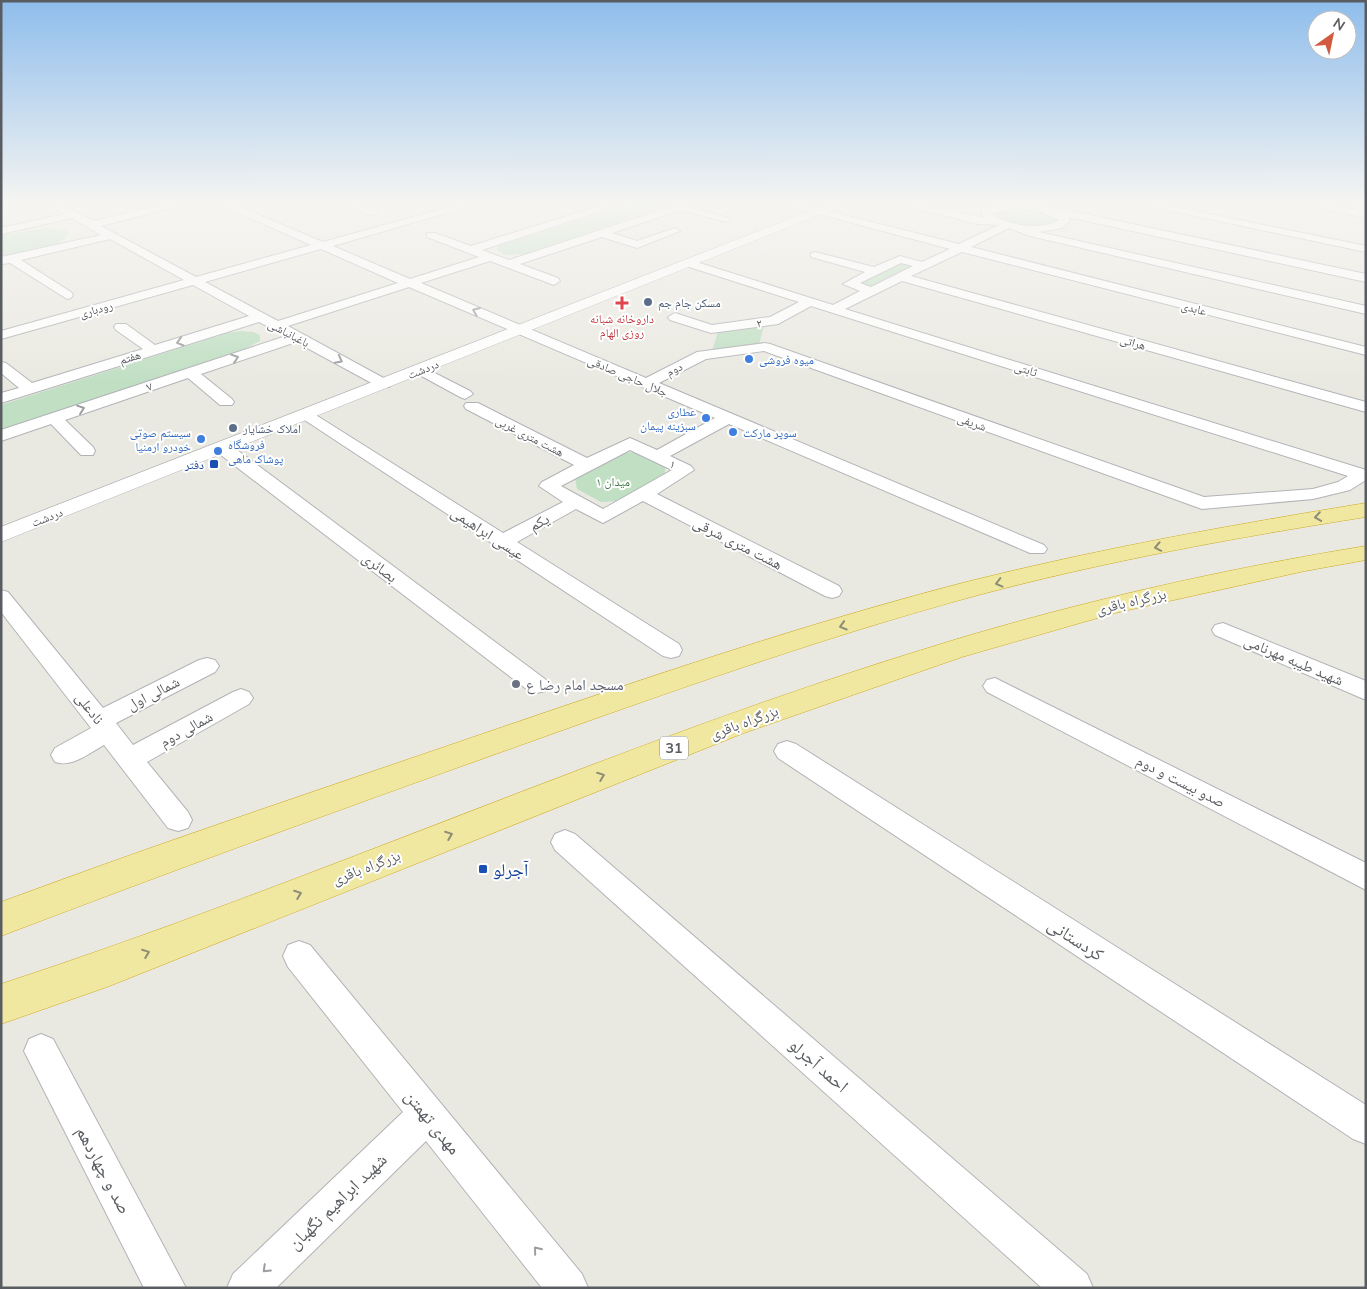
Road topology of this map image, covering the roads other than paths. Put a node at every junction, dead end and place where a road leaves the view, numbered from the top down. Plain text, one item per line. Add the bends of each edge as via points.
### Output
1 (11, 262) edge
2 (158, 262) edge
3 (265, 262) edge
4 (360, 262) edge
5 (474, 262) edge
6 (504, 262) edge
7 (514, 262) edge
8 (695, 262) edge
9 (842, 262) edge
10 (894, 262) edge
11 (911, 262) edge
12 (932, 262) edge
13 (1015, 262) edge
14 (1157, 262) edge
15 (1295, 262) edge
16 (509, 264) junction
17 (690, 264) junction
18 (924, 266) junction
19 (876, 271) junction
20 (901, 277) junction
21 (1366, 278) edge
22 (554, 281) dead end
23 (194, 282) junction
24 (409, 283) junction
25 (872, 291) junction
26 (67, 295) dead end
27 (810, 302) junction
28 (834, 309) junction
29 (1366, 310) edge
30 (260, 317) junction
31 (675, 317) dead end
32 (773, 321) junction
33 (276, 326) junction
34 (121, 328) dead end
35 (711, 329) junction
36 (521, 330) junction
37 (1, 336) edge
38 (296, 337) junction
39 (765, 347) junction
40 (153, 350) junction
41 (1366, 352) edge
42 (702, 355) junction
43 (1, 366) edge
44 (420, 370) junction
45 (190, 373) junction
46 (384, 384) junction
47 (646, 384) junction
48 (30, 389) junction
49 (1, 398) edge
50 (226, 402) dead end
51 (1366, 407) edge
52 (305, 416) junction
53 (54, 418) junction
54 (728, 418) junction
55 (1, 436) edge
56 (223, 448) junction
57 (87, 451) dead end
58 (658, 456) junction
59 (587, 465) junction
60 (1362, 474) joint
61 (643, 494) junction
62 (576, 502) junction
63 (1366, 510) edge
64 (1, 535) edge
65 (502, 542) junction
66 (1037, 549) dead end
67 (1366, 553) edge
68 (832, 591) dead end
69 (1, 597) edge
70 (1223, 630) dead end
71 (671, 650) dead end
72 (207, 666) dead end
73 (537, 685) dead end
74 (996, 686) dead end
75 (1366, 690) edge
76 (241, 698) dead end
77 (104, 726) junction
78 (787, 751) dead end
79 (64, 755) dead end
80 (130, 759) junction
81 (178, 820) dead end
82 (565, 842) dead end
83 (1366, 876) edge
84 (101, 880) junction
85 (1, 906) edge
86 (1, 919) edge
87 (299, 956) dead end
88 (107, 968) junction
89 (1, 1004) edge
90 (1, 1020) edge
91 (41, 1051) dead end
92 (427, 1114) junction
93 (1366, 1126) edge
94 (166, 1288) edge
95 (247, 1288) edge
96 (568, 1288) edge
97 (1073, 1288) edge

1 - 26 street
2 - 23 street, باغبانباشی
3 - 23 street, رودباری
4 - 24 street, جلال حاجی صادقی
5 - 24 street
6 - 16 street
7 - 16 street
8 - 17 main road, دردشت
9 - 19 street
10 - 19 street
11 - 18 street
12 - 18 street
13 - 41 street, عابدی
14 - 29 street
15 - 21 street
16 - 22 street
17 - 27 street, ثابتی
17 - 36 main road, دردشت
18 - 20 street
19 - 25 street via 849,284
20 - 25 street
20 - 51 street, هراتی
23 - 30 street, باغبانباشی
23 - 37 street, رودباری
24 - 33 street
36 -> 24 street, جلال حاجی صادقی
25 - 28 street
27 - 28 street, ثابتی
27 - 32 street
28 - 60 street, ثابتی
30 - 33 street, باغبانباشی
30 -> 40 street, هفتم
31 - 35 street
32 - 35 street, ۲
32 - 39 street, ۲
33 - 38 street, باغبانباشی
34 - 40 street
35 - 42 street
36 - 44 main road, دردشت
36 - 47 street, جلال حاجی صادقی
45 -> 38 street, ۷
38 -> 46 street, باغبانباشی
39 - 42 street, ۲
39 - 60 street, شریفی via 1202,504 1313,494 1344,486
40 - 48 street, هفتم
42 - 47 street, دوم
43 - 48 street
44 - 46 main road, دردشت
44 - 59 street, هشت متری غربی
45 - 50 street
53 -> 45 street, ۷
46 - 52 main road, دردشت
47 - 54 street, جلال حاجی صادقی
48 - 49 street, هفتم
52 - 56 main road, دردشت
52 - 65 street, عیسی ابراهیمی
53 - 55 street, ۷
53 - 57 street
54 - 58 street
54 - 66 street, جلال حاجی صادقی
56 - 64 main road, دردشت
56 - 73 street, بصائری
58 - 59 street, ۱ via 630,443
58 - 61 street, ۱ via 685,470
59 - 62 street, ۱ via 548,486
61 - 62 street, ۱ via 602,517
61 - 68 street, هشت متری شرقی
62 - 65 street, یکم
63 -> 84 highway via 1256,527 1069,565 910,606 701,670
65 - 71 street, عیسی ابراهیمی
88 -> 67 highway, بزرگراه باقری / 31 via 733,725 952,650 1112,605
69 - 77 street, نادعلی
70 - 75 street, شهید طیبه مهرنامی
72 - 77 street, شمالی اول
74 - 83 street, صدو بیست و دوم
76 - 80 street, شمالی دوم
77 - 79 street, شمالی اول
77 - 80 street, نادعلی
78 - 93 street, کردستانی
80 - 81 street, نادعلی
82 - 97 street, احمد آجرلو
84 - 85 highway
84 - 86 highway
87 - 92 street, مهدی تهمتن
88 - 89 highway, بزرگراه باقری / 31
88 - 90 highway
91 - 94 street, صد و چهاردهم
92 -> 95 street, شهید ابراهیم نگهبان
96 -> 92 street, مهدی تهمتن

